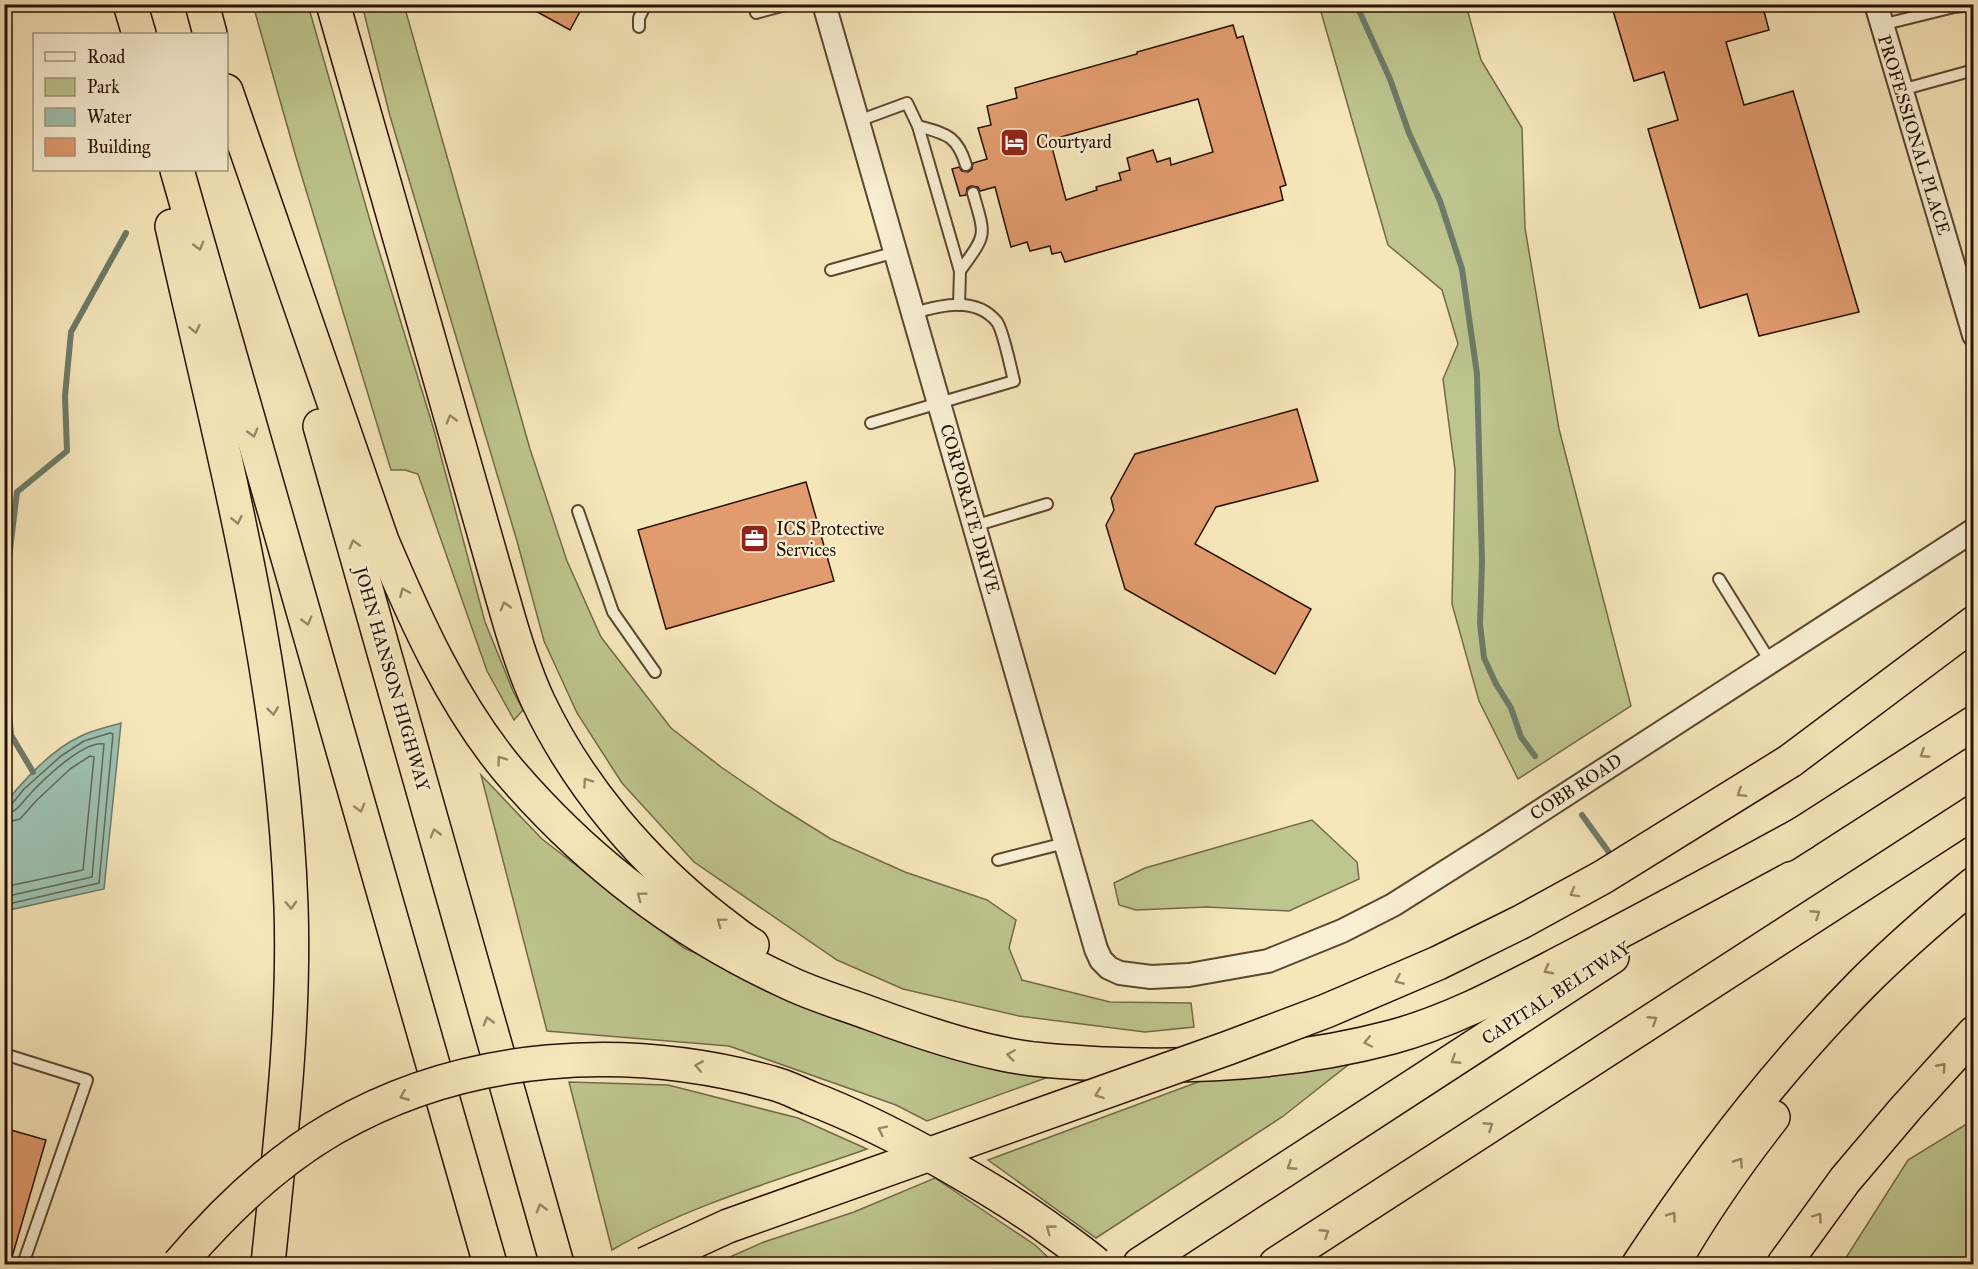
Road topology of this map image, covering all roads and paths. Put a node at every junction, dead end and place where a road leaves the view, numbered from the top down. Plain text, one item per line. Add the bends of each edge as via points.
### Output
1 (123, 4) edge
2 (130, 4) edge
3 (202, 4) edge
4 (333, 4) edge
5 (646, 4) edge
6 (789, 4) edge
7 (824, 4) edge
8 (1974, 5) edge
9 (1953, 6) edge
10 (756, 13) dead end
11 (1878, 15) edge
12 (639, 27) dead end
13 (130, 33) edge
14 (139, 33) edge
15 (210, 33) edge
16 (1974, 70) edge
17 (1901, 90) junction
18 (228, 98) edge
19 (228, 99) edge
20 (858, 121) junction
21 (918, 126) junction
22 (966, 165) dead end
23 (160, 171) edge
24 (177, 171) edge
25 (973, 192) dead end
26 (896, 252) junction
27 (831, 270) dead end
28 (960, 271) junction
29 (959, 305) junction
30 (914, 313) junction
31 (1974, 335) edge
32 (940, 402) junction
33 (871, 423) dead end
34 (1047, 504) dead end
35 (578, 511) dead end
36 (974, 526) junction
37 (1974, 530) edge
38 (1719, 579) dead end
39 (1974, 623) edge
40 (1974, 646) edge
41 (1770, 661) junction
42 (655, 672) dead end
43 (1974, 723) edge
44 (1790, 762) junction
45 (1974, 812) edge
46 (1803, 833) junction
47 (1065, 843) junction
48 (998, 860) dead end
49 (1974, 884) edge
50 (1974, 905) edge
51 (1151, 977) joint
52 (879, 1016) junction
53 (1974, 1033) edge
54 (4, 1054) edge
55 (288, 1056) junction
56 (23, 1264) edge
57 (179, 1264) edge
58 (249, 1264) edge
59 (268, 1264) edge
60 (490, 1264) edge
61 (557, 1264) edge
62 (645, 1264) edge
63 (1096, 1264) edge
64 (1140, 1264) edge
65 (1276, 1264) edge
66 (1639, 1264) edge
67 (1673, 1264) edge
68 (1784, 1264) edge

1 - 13 highway
2 - 14 highway
3 - 15 highway
52 -> 4 highway via 747,942 701,907 624,832 563,748 519,652
5 - 12 lane
6 - 10 lane
7 - 20 street, CORPORATE DRIVE
8 - 9 lane
9 - 11 lane
11 - 17 street, PROFESSIONAL PLACE
16 - 17 lane
17 - 31 street, PROFESSIONAL PLACE
52 -> 18 highway via 790,984 741,960 639,895 544,808 507,768 474,723 410,608 382,541
61 -> 19 highway, JOHN HANSON HIGHWAY
20 - 21 lane via 907,103
20 - 26 street, CORPORATE DRIVE
21 - 22 lane via 956,141
21 - 28 lane
23 -> 55 highway via 269,679 282,780 291,908
24 -> 60 highway
25 - 28 lane via 983,232
26 - 27 lane
26 - 30 street, CORPORATE DRIVE
28 - 29 lane
29 - 30 lane via 947,304
29 - 32 lane via 985,312 998,323 1014,381
30 - 32 street, CORPORATE DRIVE
32 - 33 lane
32 - 36 street, CORPORATE DRIVE
34 - 36 lane
35 - 42 lane via 613,612
36 - 47 street, CORPORATE DRIVE
37 - 41 street, COBB ROAD
38 - 41 lane
39 - 44 highway
40 - 44 highway
41 - 51 street, COBB ROAD via 1393,905 1268,961 1190,975
43 -> 46 highway, CAPITAL BELTWAY
44 -> 62 highway, bridge via 1602,877 1438,963 1239,1044 728,1226
65 -> 45 highway
46 -> 52 highway via 1495,997 1392,1037 1328,1050 1268,1060 1162,1066 1069,1062 1004,1054 936,1037
46 -> 64 highway, CAPITAL BELTWAY
47 - 48 lane
47 - 51 street, CORPORATE DRIVE via 1101,960 1120,973
66 -> 49 highway via 1725,1141 1795,1057 1862,985
67 -> 50 highway via 1746,1152 1811,1070 1876,998
68 -> 53 highway via 1845,1180
54 - 56 lane via 87,1080
55 - 58 highway
55 - 59 highway
63 -> 57 highway, bridge via 985,1185 844,1111 774,1083 695,1065 636,1059 527,1064 425,1087 379,1106 334,1128 291,1157 207,1231

